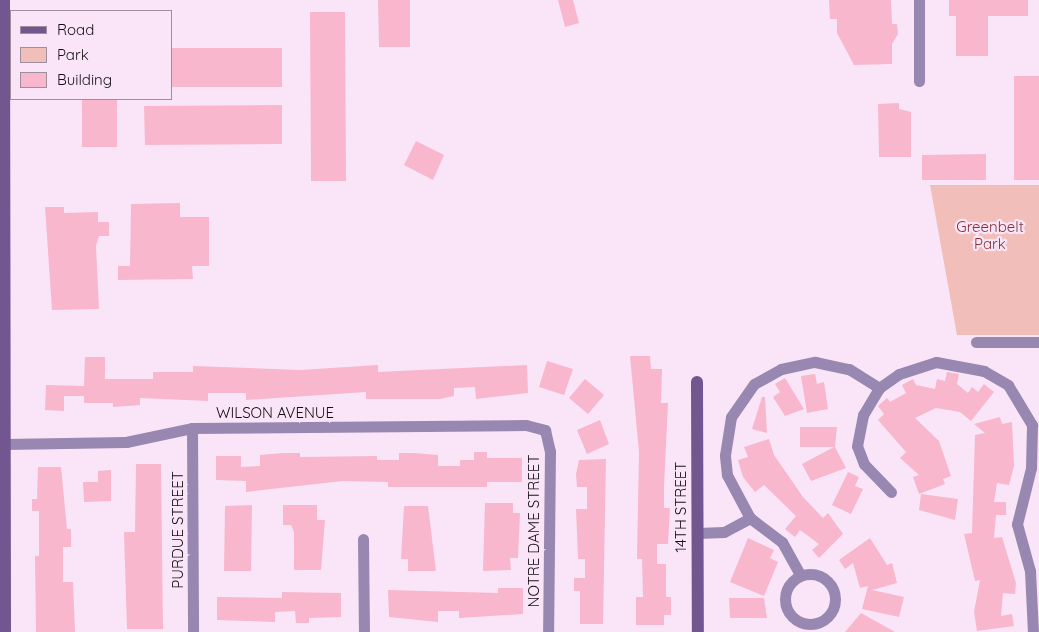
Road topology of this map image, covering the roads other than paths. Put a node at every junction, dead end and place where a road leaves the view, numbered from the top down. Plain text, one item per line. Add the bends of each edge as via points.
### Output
1 (4, 0) edge
2 (919, 0) edge
3 (2, 61) edge
4 (919, 81) dead end
5 (976, 342) dead end
6 (1039, 342) edge
7 (697, 382) dead end
8 (879, 388) junction
9 (1039, 415) edge
10 (1032, 425) junction
11 (192, 428) junction
12 (545, 430) joint
13 (5, 444) junction
14 (891, 492) dead end
15 (750, 518) junction
16 (2, 525) edge
17 (698, 533) junction
18 (363, 539) dead end
19 (800, 575) junction
20 (1036, 587) edge
21 (1035, 625) edge
22 (5, 632) edge
23 (193, 632) edge
24 (364, 632) edge
25 (548, 632) edge
26 (698, 632) edge

1 - 3 street
2 - 4 street
3 - 13 street
5 - 6 street
7 - 17 street, 14TH STREET
8 - 10 street via 916,366 956,364 984,371 1008,385
8 - 14 street via 862,415 857,446 864,464
8 - 15 street via 849,369 816,362 781,369 754,384 731,417 725,455 727,475
9 - 10 street
10 - 20 street via 1031,468 1017,524
11 - 12 street, WILSON AVENUE via 526,425
11 - 13 street, WILSON AVENUE via 126,442
11 - 23 street, PURDUE STREET
12 - 25 street, NOTRE DAME STREET via 550,451
13 - 16 street
15 - 17 street via 724,532
15 - 19 street via 782,542
16 - 22 street
17 - 26 street, 14TH STREET
18 - 24 street
19 - 19 street via 786,590 787,609 801,623 821,623 834,608 834,589 820,575
20 - 21 street

